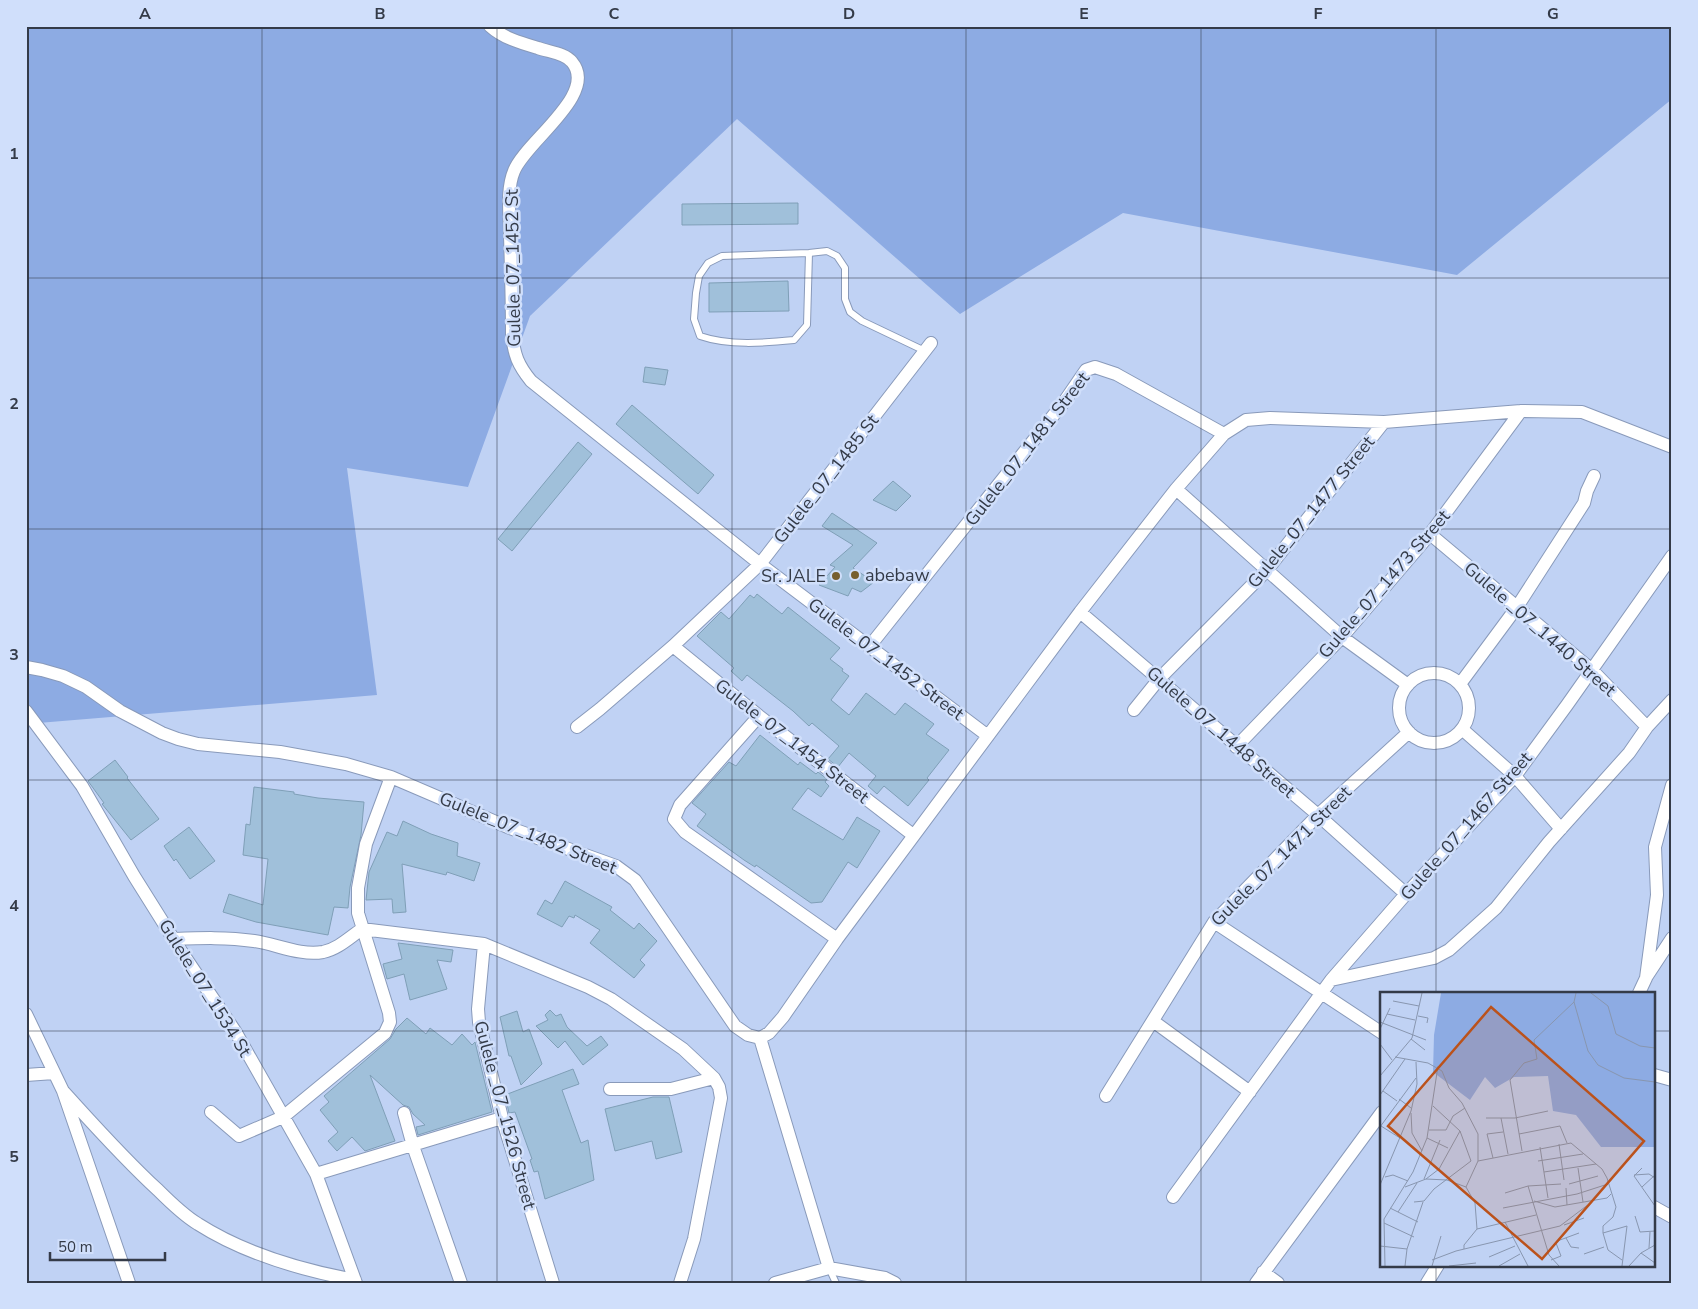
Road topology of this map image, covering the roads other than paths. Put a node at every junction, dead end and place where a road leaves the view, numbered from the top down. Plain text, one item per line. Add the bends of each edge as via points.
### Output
1 (490, 26) edge
2 (809, 253) junction
3 (928, 346) joint
4 (1521, 411) junction
5 (1384, 422) junction
6 (1224, 434) junction
7 (1672, 447) edge
8 (1594, 476) dead end
9 (1176, 489) junction
10 (1430, 534) junction
11 (1672, 556) edge
12 (760, 564) junction
13 (1267, 570) junction
14 (1517, 607) junction
15 (1080, 612) junction
16 (1342, 637) junction
17 (673, 646) junction
18 (869, 647) junction
19 (26, 667) edge
20 (1592, 670) junction
21 (1159, 679) junction
22 (1460, 684) junction
23 (1408, 685) junction
24 (1672, 700) edge
25 (1134, 710) dead end
26 (26, 711) edge
27 (759, 716) junction
28 (577, 726) dead end
29 (1647, 727) junction
30 (1462, 729) junction
31 (1409, 732) junction
32 (988, 736) junction
33 (1236, 747) junction
34 (1515, 776) junction
35 (391, 777) junction
36 (1672, 785) edge
37 (1318, 815) junction
38 (1561, 829) junction
39 (913, 836) junction
40 (1406, 894) junction
41 (1214, 922) junction
42 (362, 929) junction
43 (1672, 938) edge
44 (174, 939) junction
45 (837, 939) junction
46 (484, 944) junction
47 (1646, 978) junction
48 (1331, 980) junction
49 (1639, 992) edge
50 (1323, 994) junction
51 (26, 1014) edge
52 (1153, 1021) junction
53 (1380, 1032) edge
54 (760, 1038) junction
55 (54, 1073) junction
56 (26, 1075) edge
57 (1656, 1076) edge
58 (714, 1078) junction
59 (1672, 1080) edge
60 (610, 1089) dead end
61 (63, 1091) junction
62 (1250, 1092) junction
63 (1106, 1096) dead end
64 (211, 1112) dead end
65 (404, 1113) dead end
66 (1380, 1115) edge
67 (283, 1117) junction
68 (502, 1118) junction
69 (413, 1146) junction
70 (316, 1174) junction
71 (1173, 1197) dead end
72 (1656, 1208) edge
73 (1672, 1217) edge
74 (1437, 1266) edge
75 (829, 1268) junction
76 (1259, 1278) edge
77 (355, 1282) edge
78 (130, 1283) edge
79 (461, 1283) edge
80 (553, 1283) edge
81 (680, 1283) edge
82 (775, 1283) edge
83 (836, 1283) edge
84 (895, 1283) edge
85 (1278, 1283) edge
86 (1427, 1283) edge

1 - 12 street, Gulele_07_1452 St via 499,34 561,54 572,61 579,74 578,86 570,101 523,153 513,172 509,196 512,334 514,353 522,370 531,381
2 - 2 lane via 722,256 708,264 699,276 696,293 694,319 700,336 716,342 794,340 807,325
2 - 3 lane via 827,251 837,256 845,268 845,299 850,312 862,321
3 - 12 street, Gulele_07_1485 St
4 - 5 street
4 - 7 street via 1582,412
4 - 10 street, Gulele_07_1473 Street
5 - 6 street via 1270,418 1246,420
5 - 13 street, Gulele_07_1477 Street
6 - 9 street
6 - 18 street, Gulele_07_1481 Street via 1116,374 1096,367 1086,370
8 - 14 street via 1584,503
9 - 13 street
9 - 15 street
10 - 14 street, Gulele _07_1440 Street
10 - 16 street, Gulele_07_1473 Street
11 - 20 street, Gulele_07_1467 Street
12 - 17 street, Gulele_07_1485 St
12 - 18 street, Gulele_07_1452 Street
13 - 16 street
13 - 21 street, Gulele_07_1477 Street
14 - 20 street, Gulele _07_1440 Street
14 - 22 street
15 - 21 street, Gulele_07_1448 Street
15 - 32 street
16 - 23 street
16 - 33 street, Gulele_07_1473 Street
17 - 27 street, Gulele_07_1454 Street
17 - 28 street, Gulele_07_1485 St
18 - 32 street, Gulele_07_1452 Street
19 - 35 street, Gulele_07_1482 Street via 64,676 120,711 178,739 280,752 346,764
20 - 29 street, Gulele _07_1440 Street
20 - 34 street, Gulele_07_1467 Street
21 - 25 street, Gulele_07_1477 Street
21 - 33 street, Gulele_07_1448 Street
22 - 23 street via 1452,677 1430,673 1419,676
22 - 30 street via 1467,694 1469,706 1468,718
23 - 31 street via 1403,691 1399,713
24 - 29 street
26 - 44 street, Gulele_07_1534 St via 82,786
27 - 39 street, Gulele_07_1454 Street
27 - 45 street via 680,805 674,819 685,832
29 - 38 street via 1629,753
30 - 31 street via 1454,737 1430,743
30 - 34 street
31 - 37 street, Gulele_07_1471 Street
32 - 39 street
33 - 37 street, Gulele_07_1448 Street
34 - 38 street
34 - 40 street, Gulele_07_1467 Street
35 - 42 street via 366,844 358,888
35 - 54 street, Gulele_07_1482 Street via 510,828 616,866 635,880 735,1026 748,1036
36 - 47 street via 1655,847 1657,895
37 - 40 street, Gulele_07_1448 Street
37 - 41 street, Gulele_07_1471 Street
38 - 48 street via 1496,908 1449,950 1434,958
39 - 45 street
40 - 48 street, Gulele_07_1467 Street
41 - 50 street
41 - 52 street, Gulele_07_1471 Street
42 - 44 street via 341,945 323,952 220,937
42 - 46 street
42 - 67 street via 390,1022 385,1033
43 - 47 street
44 - 67 street, Gulele_07_1534 St via 235,1031
45 - 54 street via 783,1017 770,1033
46 - 58 street via 611,999 683,1049
46 - 68 street, Gulele _07_1526 Street via 479,1022
47 - 49 street
48 - 50 street, Gulele_07_1467 Street
50 - 53 street
50 - 62 street, Gulele_07_1467 Street
51 - 55 street
52 - 62 street
52 - 63 street, Gulele_07_1471 Street
54 - 75 street
55 - 56 street
55 - 61 street
57 - 59 street
58 - 60 street via 671,1089
58 - 81 street via 721,1098 694,1239
61 - 77 street via 140,1174 196,1223 256,1253
61 - 78 street
62 - 71 street, Gulele_07_1467 Street
64 - 67 street via 240,1136
65 - 69 street
66 - 76 street
67 - 70 street, Gulele_07_1534 St
68 - 69 street
68 - 80 street, Gulele _07_1526 Street
69 - 70 street
69 - 79 street
70 - 77 street, Gulele_07_1534 St
72 - 73 street
74 - 86 street
75 - 82 street
75 - 83 lane
75 - 84 street via 885,1278
76 - 85 street

